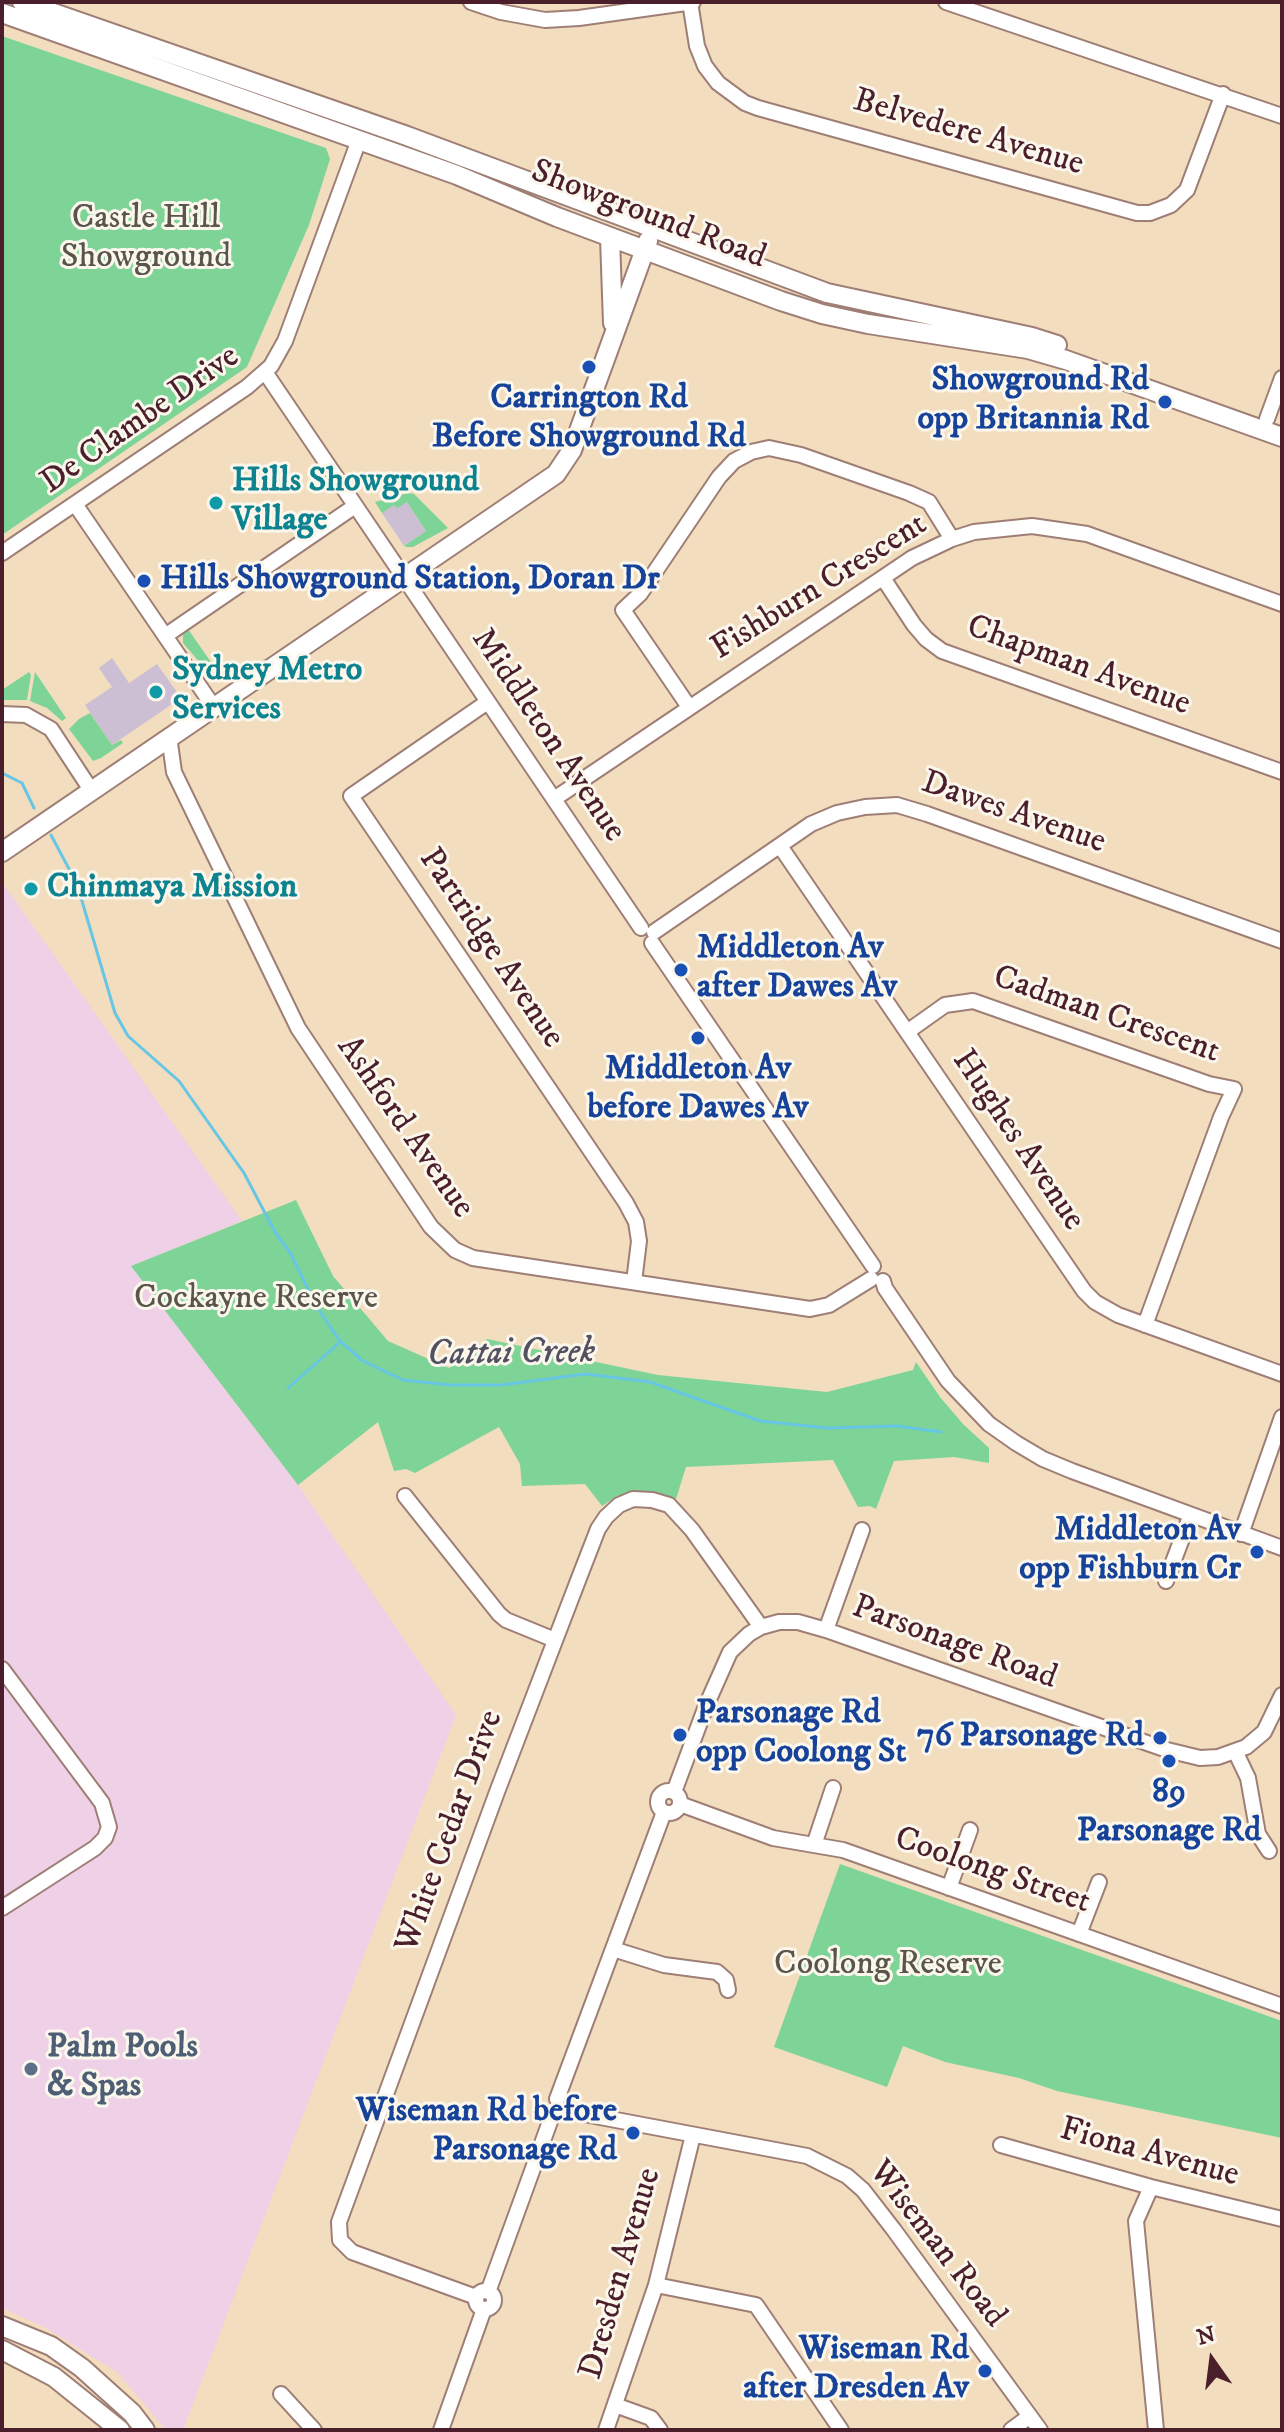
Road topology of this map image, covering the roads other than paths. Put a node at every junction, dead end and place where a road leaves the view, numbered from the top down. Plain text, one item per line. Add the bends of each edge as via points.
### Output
1 (22, 2) edge
2 (471, 2) edge
3 (692, 2) edge
4 (946, 2) edge
5 (2, 13) edge
6 (1223, 94) junction
7 (1282, 116) edge
8 (362, 131) junction
9 (653, 227) junction
10 (610, 238) junction
11 (644, 251) junction
12 (613, 334) junction
13 (265, 372) junction
14 (1282, 378) edge
15 (1275, 422) edge
16 (1282, 437) edge
17 (75, 504) junction
18 (355, 506) junction
19 (952, 539) junction
20 (2, 553) edge
21 (403, 577) junction
22 (883, 578) junction
23 (1282, 604) edge
24 (165, 636) junction
25 (486, 703) junction
26 (213, 706) junction
27 (689, 707) junction
28 (2, 714) edge
29 (169, 736) junction
30 (1282, 772) edge
31 (91, 790) junction
32 (554, 799) junction
33 (780, 846) junction
34 (2, 852) edge
35 (649, 934) junction
36 (1282, 941) edge
37 (907, 1032) junction
38 (876, 1275) junction
39 (634, 1282) junction
40 (1145, 1325) junction
41 (1282, 1374) edge
42 (1282, 1417) edge
43 (405, 1496) dead end
44 (1190, 1517) junction
45 (862, 1530) dead end
46 (1241, 1534) junction
47 (1282, 1548) edge
48 (1166, 1581) dead end
49 (761, 1627) junction
50 (826, 1630) junction
51 (555, 1640) junction
52 (2, 1669) edge
53 (1282, 1695) edge
54 (1236, 1753) junction
55 (833, 1788) dead end
56 (677, 1798) junction
57 (970, 1830) dead end
58 (814, 1845) junction
59 (1269, 1851) dead end
60 (1099, 1882) dead end
61 (949, 1888) junction
62 (2, 1908) edge
63 (1079, 1934) junction
64 (613, 1949) junction
65 (728, 1990) dead end
66 (1282, 2006) edge
67 (557, 2108) junction
68 (693, 2135) junction
69 (1001, 2145) dead end
70 (1151, 2187) junction
71 (1282, 2219) edge
72 (656, 2285) junction
73 (483, 2300) junction
74 (2, 2326) edge
75 (2, 2350) edge
76 (281, 2394) dead end
77 (615, 2405) junction
78 (1030, 2416) junction
79 (120, 2430) edge
80 (145, 2430) edge
81 (314, 2430) edge
82 (441, 2430) edge
83 (606, 2430) edge
84 (660, 2430) edge
85 (841, 2430) edge
86 (1011, 2430) edge
87 (1040, 2430) edge
88 (1156, 2430) edge

1 - 8 main road, Showground Road
2 - 3 street via 545,20
3 - 6 street, Belvedere Avenue via 705,66 745,103 1137,213 1162,210 1187,190
4 - 6 street
5 - 8 main road, Showground Road
6 - 7 street
8 - 9 main road, Showground Road
8 - 10 main road, Showground Road
8 - 13 street, De Clambe Drive via 285,341
9 - 11 main road
9 - 15 main road, Showground Road via 827,293 1032,337
10 - 11 main road, Showground Road
10 - 12 main road
11 - 12 main road
11 - 16 main road, Showground Road via 822,314 1053,356
12 - 21 main road via 572,450 556,474
13 - 17 street, De Clambe Drive
13 - 18 street, Middleton Avenue
14 - 15 street
17 - 20 street, De Clambe Drive
17 - 24 street
18 - 21 street, Middleton Avenue
18 - 24 street
19 - 22 street, Fishburn Crescent
19 - 23 street, Fishburn Crescent via 1004,527 1073,531
19 - 27 street via 929,502 909,493 769,448 734,461 640,594 623,610
21 - 25 street, Middleton Avenue
21 - 26 main road
22 - 27 street, Fishburn Crescent
22 - 30 street, Chapman Avenue via 914,625 942,651
24 - 26 street
25 - 32 street, Middleton Avenue
25 - 39 street, Partridge Avenue via 351,796 626,1203 639,1241
26 - 29 main road
27 - 32 street, Fishburn Crescent
28 - 31 street via 26,715 43,723
29 - 31 main road
29 - 39 street, Ashford Avenue via 174,772 298,1028 437,1233 473,1258
31 - 34 main road
32 - 35 street, Middleton Avenue
33 - 35 street, Dawes Avenue
33 - 36 street, Dawes Avenue via 837,813 897,805
33 - 37 street, Hughes Avenue
35 - 38 street, Middleton Avenue
37 - 40 street, Hughes Avenue via 1084,1291 1104,1308
37 - 40 street, Cadman Crescent via 945,1005 973,1001 1234,1089
38 - 39 street, Ashford Avenue via 829,1305 810,1309
38 - 44 street, Middleton Avenue via 948,1381 989,1424 1043,1459
40 - 41 street, Hughes Avenue
42 - 46 street
43 - 51 street via 499,1614
44 - 46 street, Middleton Avenue
44 - 48 street
45 - 50 street
46 - 47 street, Middleton Avenue
49 - 50 street, Parsonage Road via 798,1622
49 - 51 street, White Cedar Drive via 674,1509 633,1499 612,1510 598,1529
49 - 56 street via 736,1645 724,1662
50 - 54 street, Parsonage Road via 1184,1756
51 - 73 street, White Cedar Drive via 339,2222 340,2240 352,2252
52 - 62 street via 102,1803 109,1827 105,1838
53 - 54 street via 1264,1732
54 - 59 street via 1248,1778 1258,1834
55 - 58 street
56 - 58 street, Coolong Street via 773,1838
56 - 64 street via 674,1812 664,1812
57 - 61 street
58 - 61 street, Coolong Street via 843,1850
60 - 63 street
61 - 63 street, Coolong Street
63 - 66 street, Coolong Street
64 - 65 street via 664,1965 717,1972
64 - 67 street
67 - 68 street, Wiseman Road
67 - 73 street
68 - 72 street, Dresden Avenue
68 - 78 street, Wiseman Road via 813,2158 855,2182
69 - 70 street, Fiona Avenue
70 - 71 street, Fiona Avenue
70 - 88 street via 1136,2221
72 - 77 street, Dresden Avenue
72 - 85 street via 756,2305
73 - 82 street
74 - 80 main road via 51,2346 82,2368
75 - 79 main road via 54,2377
76 - 81 street
77 - 83 street, Dresden Avenue
77 - 84 street via 651,2418
78 - 86 street
78 - 87 street, Wiseman Road

